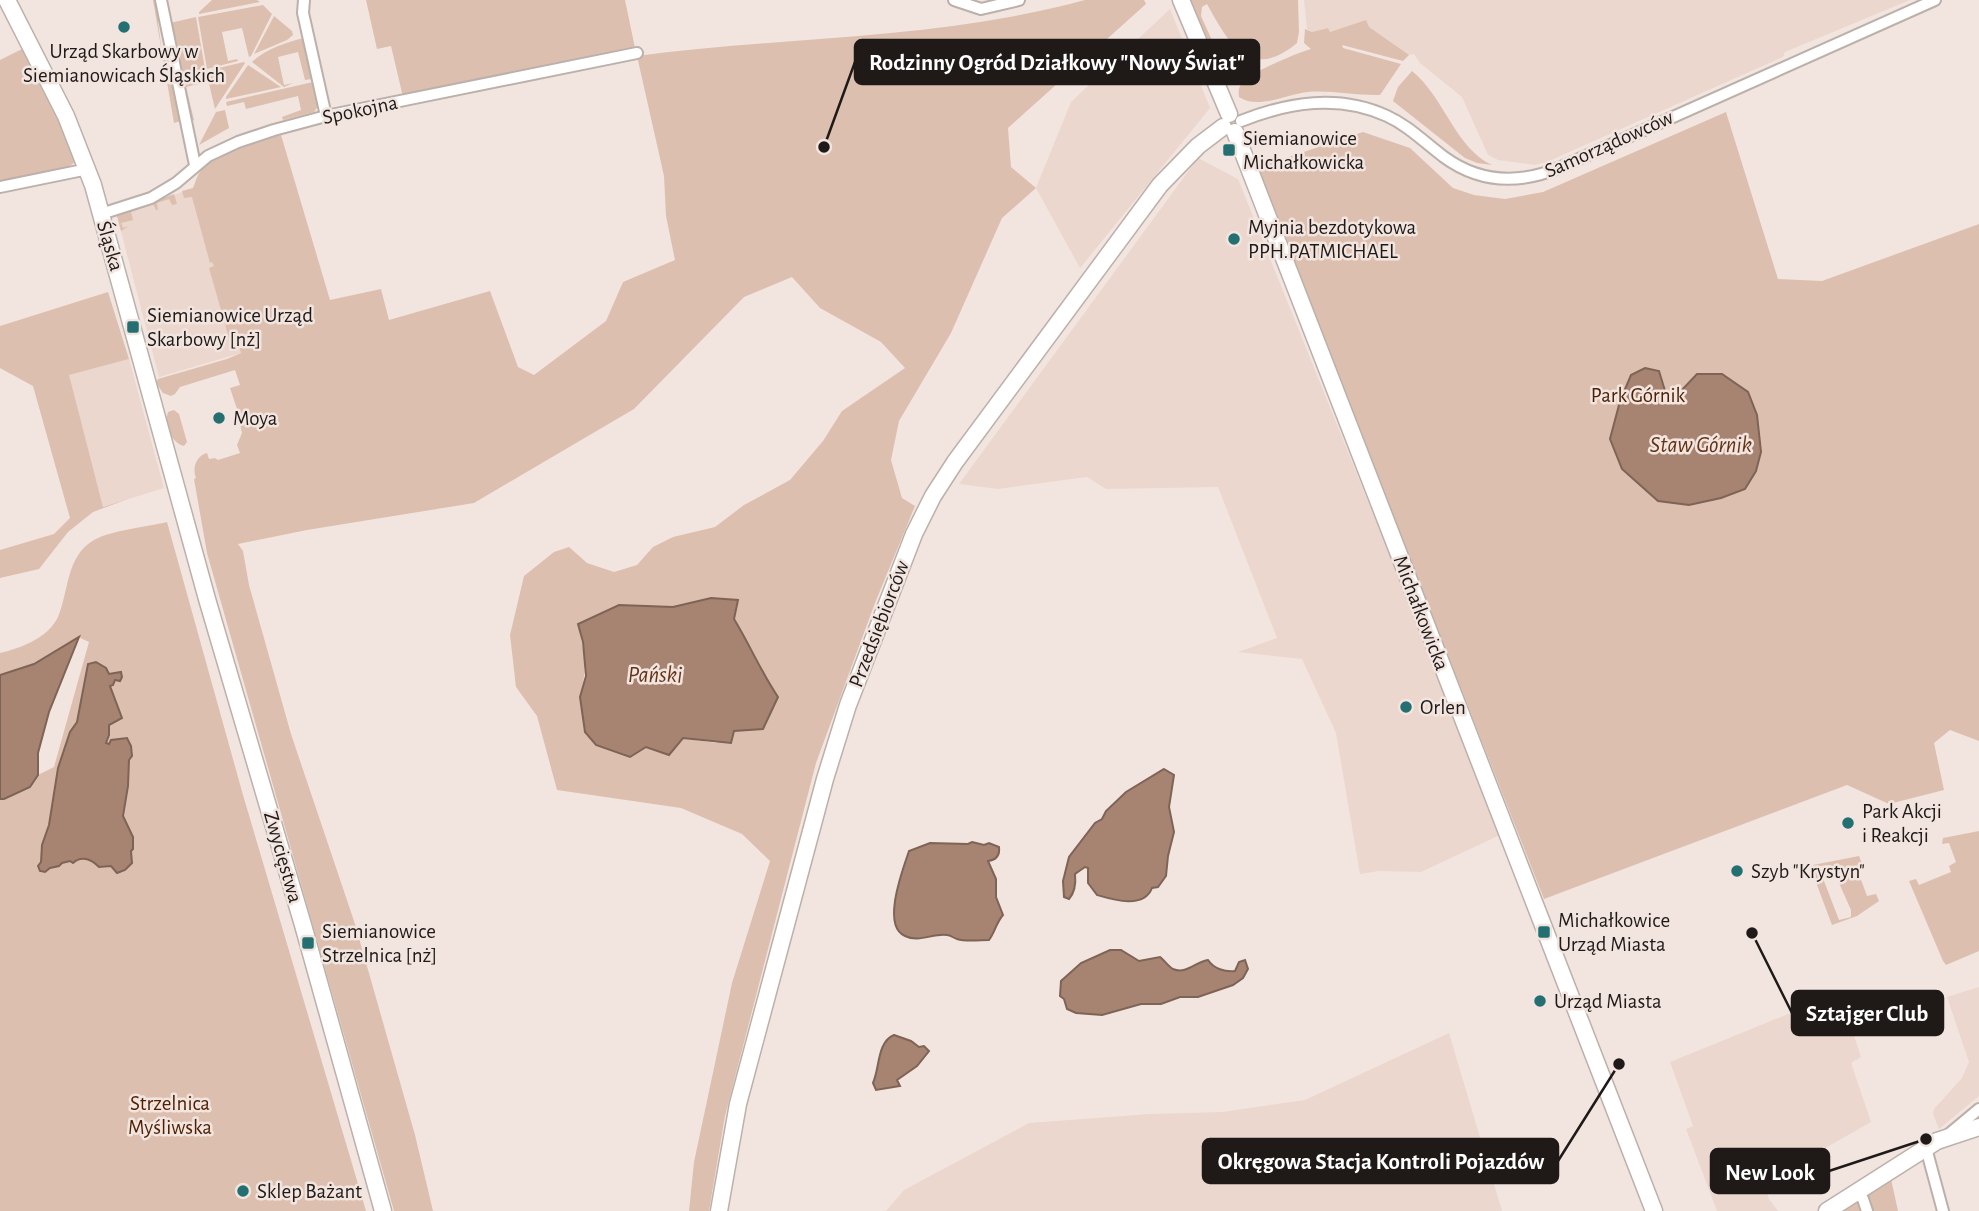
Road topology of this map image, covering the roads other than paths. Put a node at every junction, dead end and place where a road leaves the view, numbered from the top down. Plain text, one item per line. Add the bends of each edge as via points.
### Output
1 (7, 0) edge
2 (160, 0) edge
3 (304, 0) edge
4 (954, 0) edge
5 (1019, 0) edge
6 (1181, 0) edge
7 (1934, 0) edge
8 (637, 52) dead end
9 (326, 116) junction
10 (1232, 124) junction
11 (195, 165) junction
12 (88, 169) junction
13 (0, 187) edge
14 (101, 214) junction
15 (180, 503) joint
16 (1979, 1109) edge
17 (1979, 1127) edge
18 (1944, 1138) junction
19 (1926, 1148) junction
20 (1856, 1192) junction
21 (383, 1211) edge
22 (719, 1211) edge
23 (1654, 1211) edge
24 (1827, 1211) edge
25 (1867, 1211) edge
26 (1942, 1211) edge

1 - 12 street, Śląska
2 - 11 street
3 - 9 street
4 - 5 street via 981,9
6 - 10 street, Michałkowicka
7 - 10 street, Samorządowców via 1531,178 1499,179 1470,172 1396,121 1353,105 1300,104
8 - 9 street, Spokojna
9 - 11 street, Spokojna via 238,142
10 - 22 street, Przedsiębiorców via 1207,138 1160,185 955,462 921,519 848,705 825,779 738,1104
10 - 23 street, Michałkowicka
11 - 14 street, Spokojna via 151,198
12 - 13 street
12 - 14 street, Śląska
14 - 15 street, Śląska
15 - 21 street, Zwycięstwa
16 - 18 street
17 - 18 street
18 - 19 street
19 - 20 street
19 - 26 street
20 - 24 street
20 - 25 street

